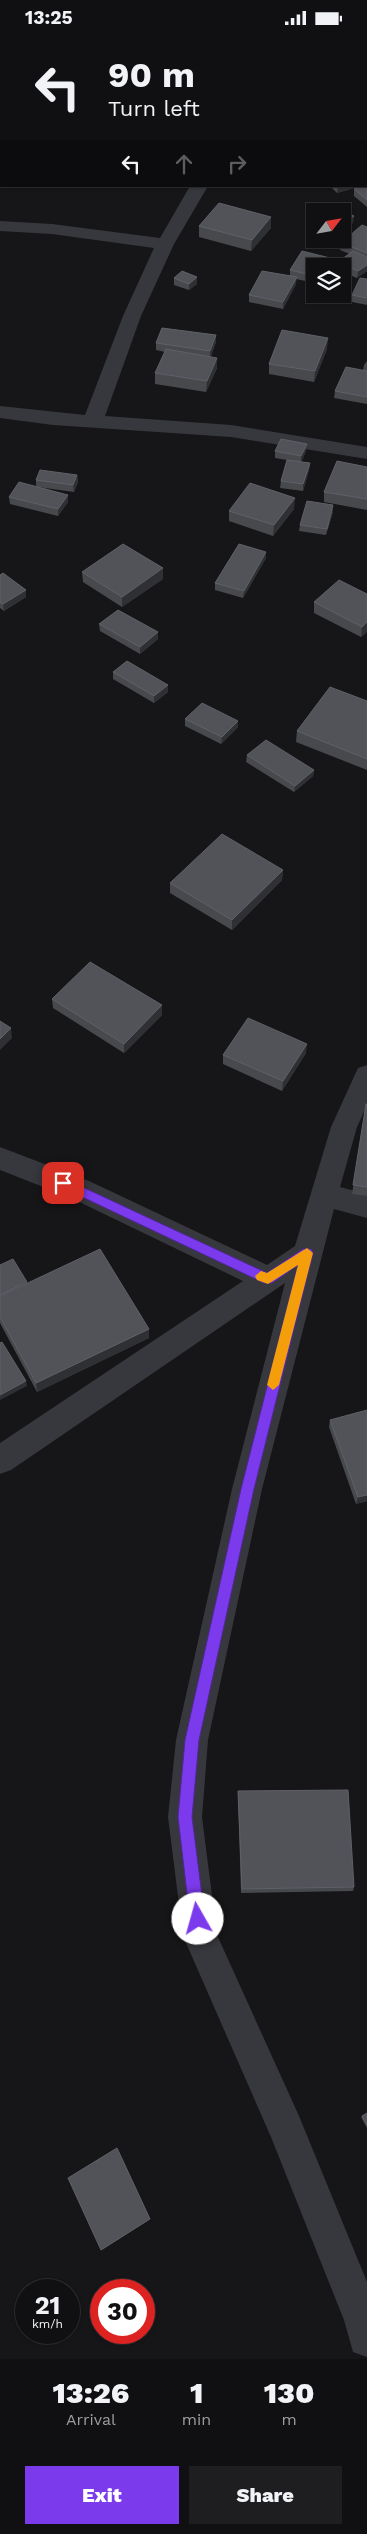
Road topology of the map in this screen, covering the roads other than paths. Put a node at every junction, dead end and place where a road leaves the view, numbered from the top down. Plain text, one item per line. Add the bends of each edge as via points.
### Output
1 (198, 187) edge
2 (0, 225) edge
3 (165, 244) junction
4 (0, 412) edge
5 (93, 421) junction
6 (367, 453) edge
7 (367, 1076) edge
8 (0, 1157) edge
9 (324, 1195) junction
10 (367, 1205) edge
11 (307, 1253) junction
12 (268, 1279) junction
13 (0, 1461) edge
14 (367, 2338) edge

1 - 3 street
2 - 3 street
3 - 5 street via 132,316
4 - 5 street
5 - 6 street via 230,431
7 - 9 street via 344,1127
8 - 12 street via 79,1189
9 - 10 street
9 - 11 street
11 - 12 street
11 - 14 street via 247,1489 192,1740 185,1817 200,1936 286,2129 363,2320
12 - 13 street

